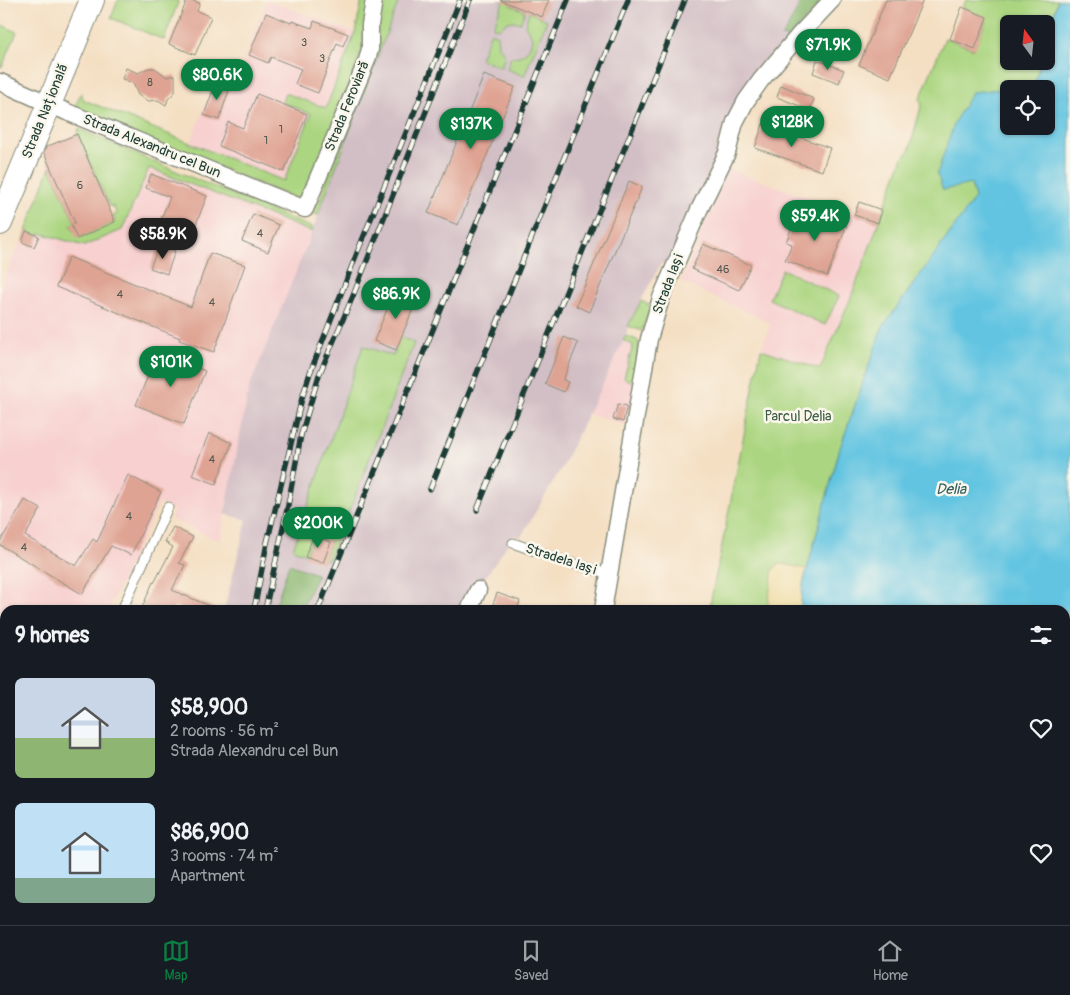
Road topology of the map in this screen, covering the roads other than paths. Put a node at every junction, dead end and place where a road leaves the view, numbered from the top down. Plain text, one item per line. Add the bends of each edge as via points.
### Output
1 (92, 0) edge
2 (374, 0) edge
3 (832, 0) edge
4 (0, 82) edge
5 (48, 103) junction
6 (305, 209) joint
7 (0, 223) edge
8 (168, 507) dead end
9 (514, 543) dead end
10 (609, 574) junction
11 (478, 590) dead end
12 (124, 605) edge
13 (471, 605) edge
14 (604, 605) edge

1 - 5 street, Strada Națională
2 - 6 street, Strada Feroviară via 367,60
3 - 10 street, Strada Iași via 746,101 734,122 727,152 661,298 650,339
4 - 5 street, Strada Alexandru cel Bun
5 - 6 street, Strada Alexandru cel Bun
5 - 7 street, Strada Națională
8 - 12 lane
9 - 10 lane, Stradela Iași
10 - 14 street, Strada Iași
11 - 13 street

